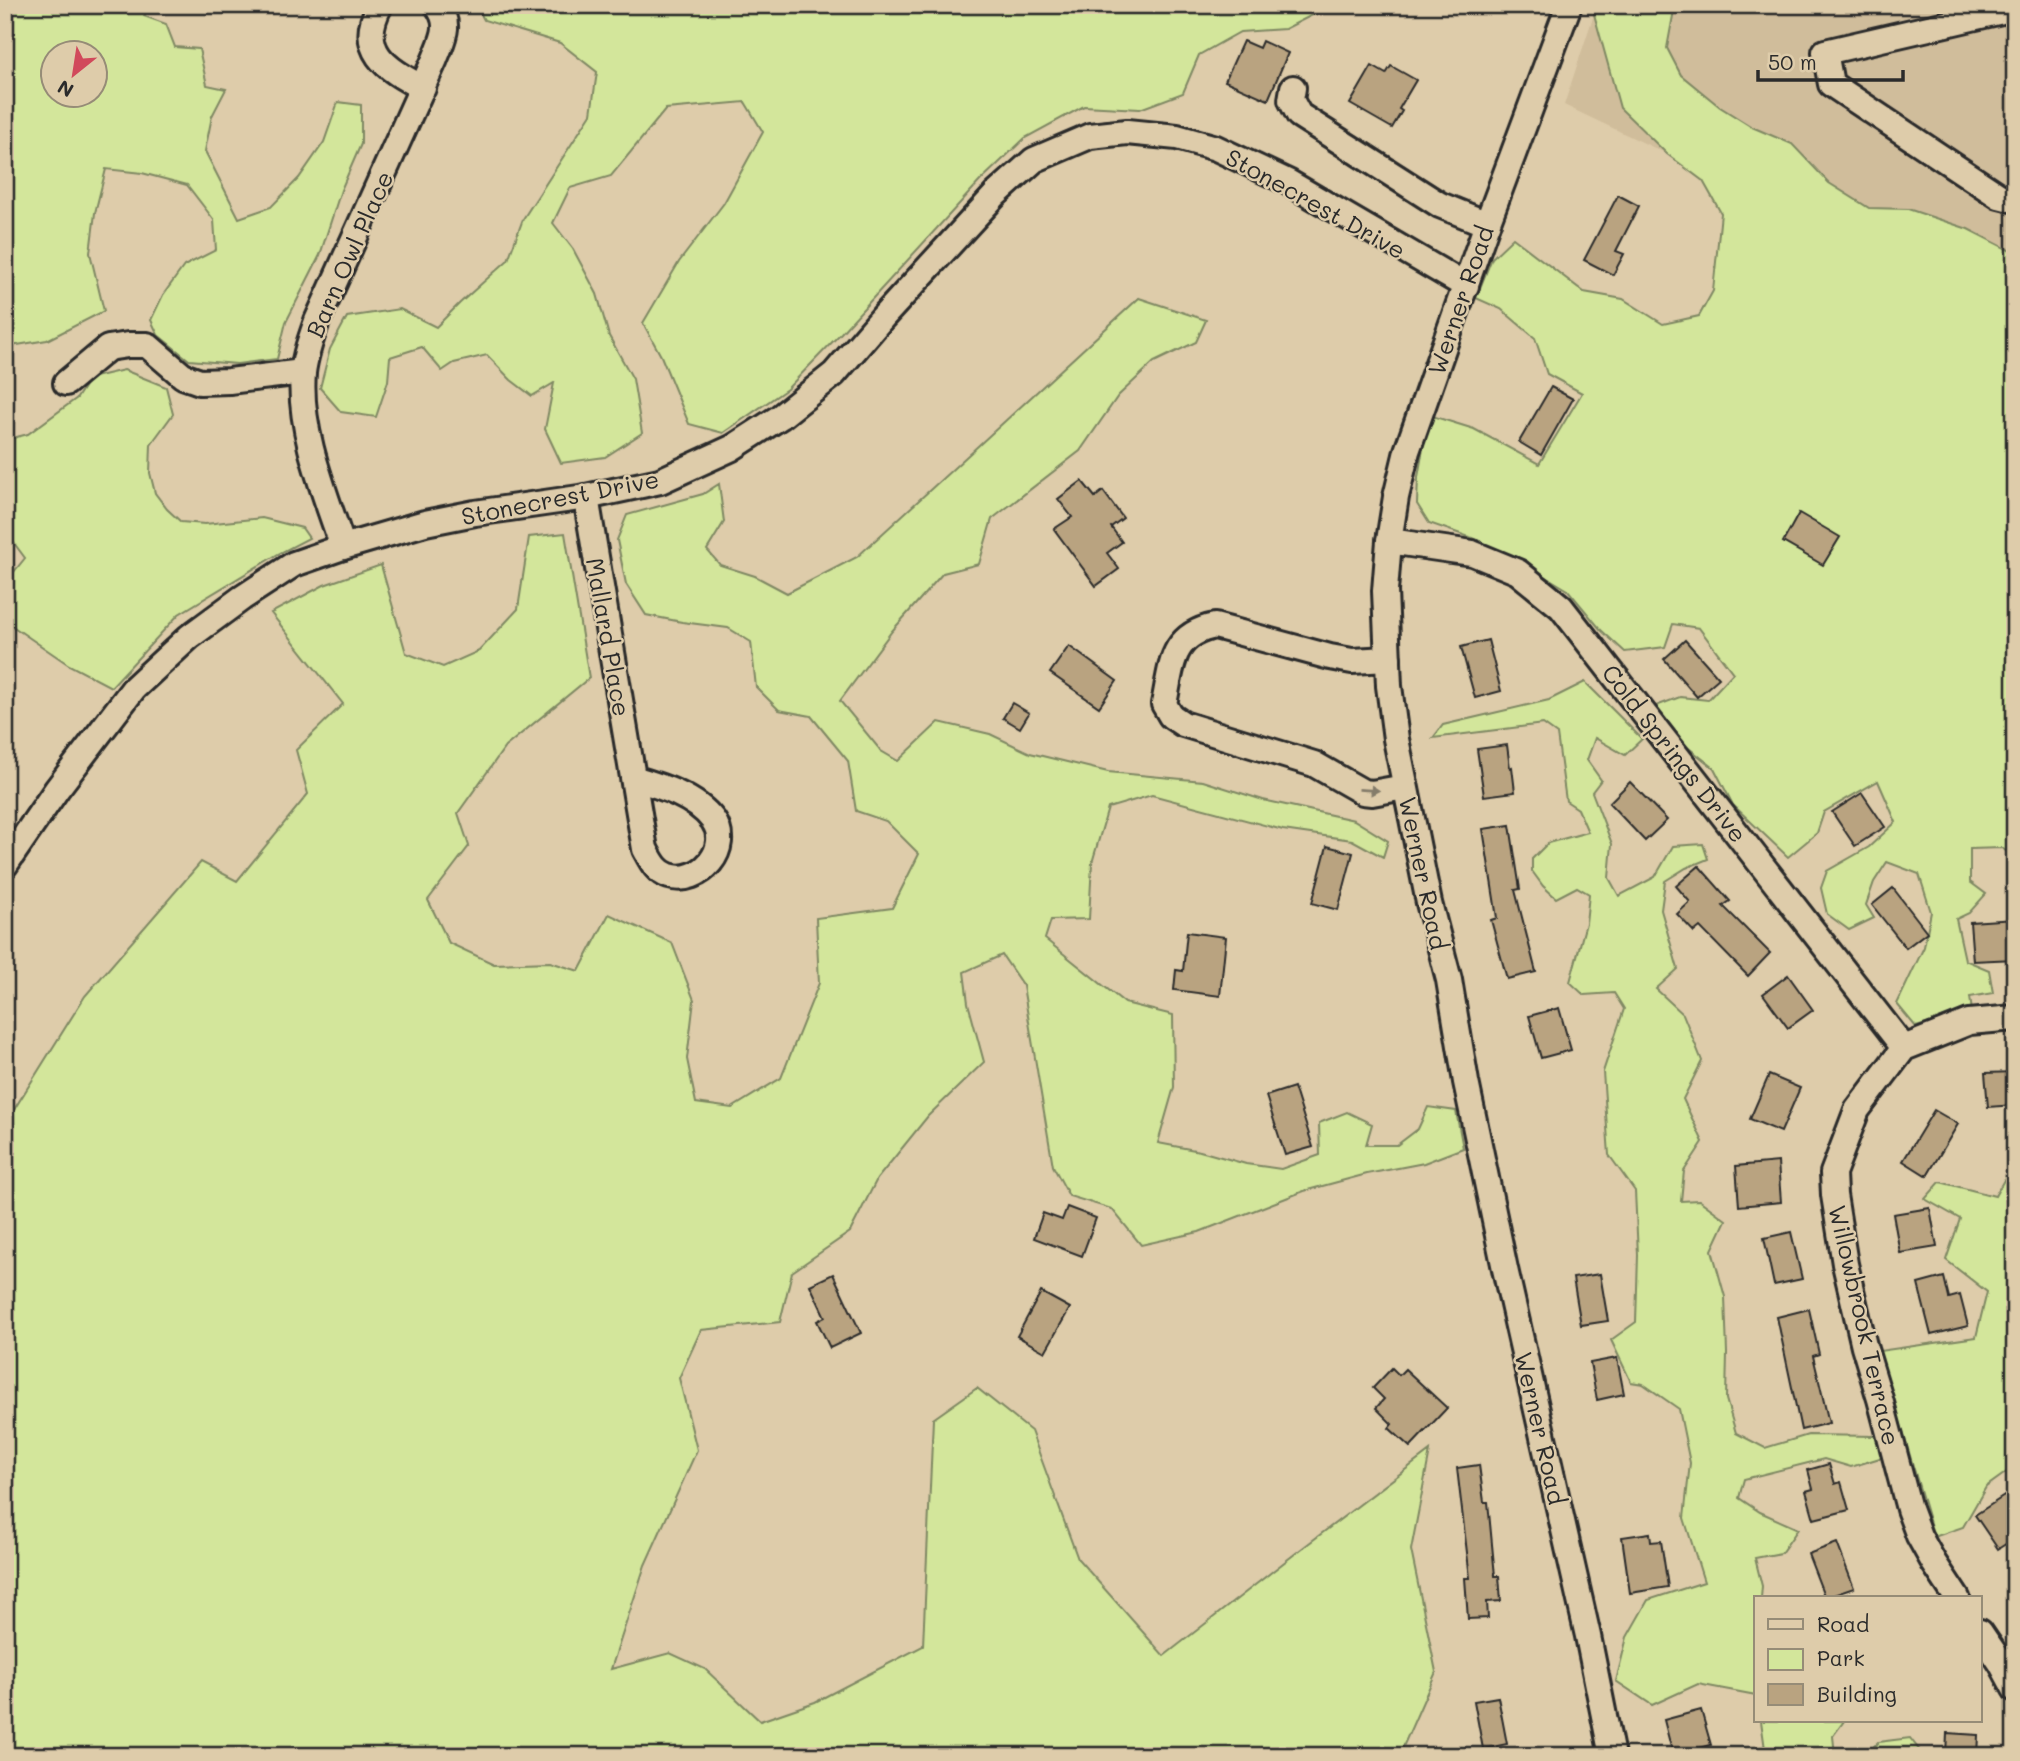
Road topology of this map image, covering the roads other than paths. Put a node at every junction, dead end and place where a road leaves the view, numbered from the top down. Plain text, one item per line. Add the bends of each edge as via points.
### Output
1 (380, 5) edge
2 (437, 5) edge
3 (1569, 5) edge
4 (2015, 8) edge
5 (423, 88) junction
6 (1293, 88) dead end
7 (2015, 200) edge
8 (1487, 224) junction
9 (1466, 286) junction
10 (303, 372) junction
11 (66, 383) dead end
12 (586, 497) junction
13 (1389, 541) junction
14 (343, 547) junction
15 (1388, 659) junction
16 (633, 778) dead end
17 (1405, 787) junction
18 (5, 865) edge
19 (2015, 1018) edge
20 (1905, 1048) junction
21 (1956, 1596) edge
22 (1982, 1635) edge
23 (2015, 1689) edge
24 (1612, 1756) edge

1 - 5 street via 372,22 374,50 399,76
2 - 5 street, Barn Owl Place via 446,27
3 - 8 street, Werner Road
4 - 7 street via 1825,52 1831,84 1999,196
5 - 10 street, Barn Owl Place via 317,321
6 - 8 street via 1291,100 1299,115 1440,205
8 - 9 street, Werner Road
9 - 12 street, Stonecrest Drive via 1287,182 1216,148 1177,137 1127,132 1090,136 1034,160 916,280 834,374 780,417 732,448 660,481
9 - 13 street, Werner Road via 1407,451
10 - 11 street via 200,382 183,376 147,345 128,345 108,348
10 - 14 street, Barn Owl Place via 308,434
12 - 14 street, Stonecrest Drive via 425,523
12 - 16 street, Mallard Place
13 - 15 street, Werner Road via 1385,591
13 - 20 street, Cold Springs Drive via 1472,553 1518,572 1561,607
14 - 18 street, Stonecrest Drive via 294,564 242,597 189,637 134,688
15 - 17 street, Werner Road
15 -> 17 street via 1352,661 1215,626 1200,629 1175,651 1164,704 1183,724 1314,764 1363,792
17 - 24 street, Werner Road
19 - 20 street via 1969,1022
20 - 21 street, Willowbrook Terrace via 1857,1110 1833,1173 1834,1195 1864,1346 1909,1509 1919,1536
22 - 23 street

